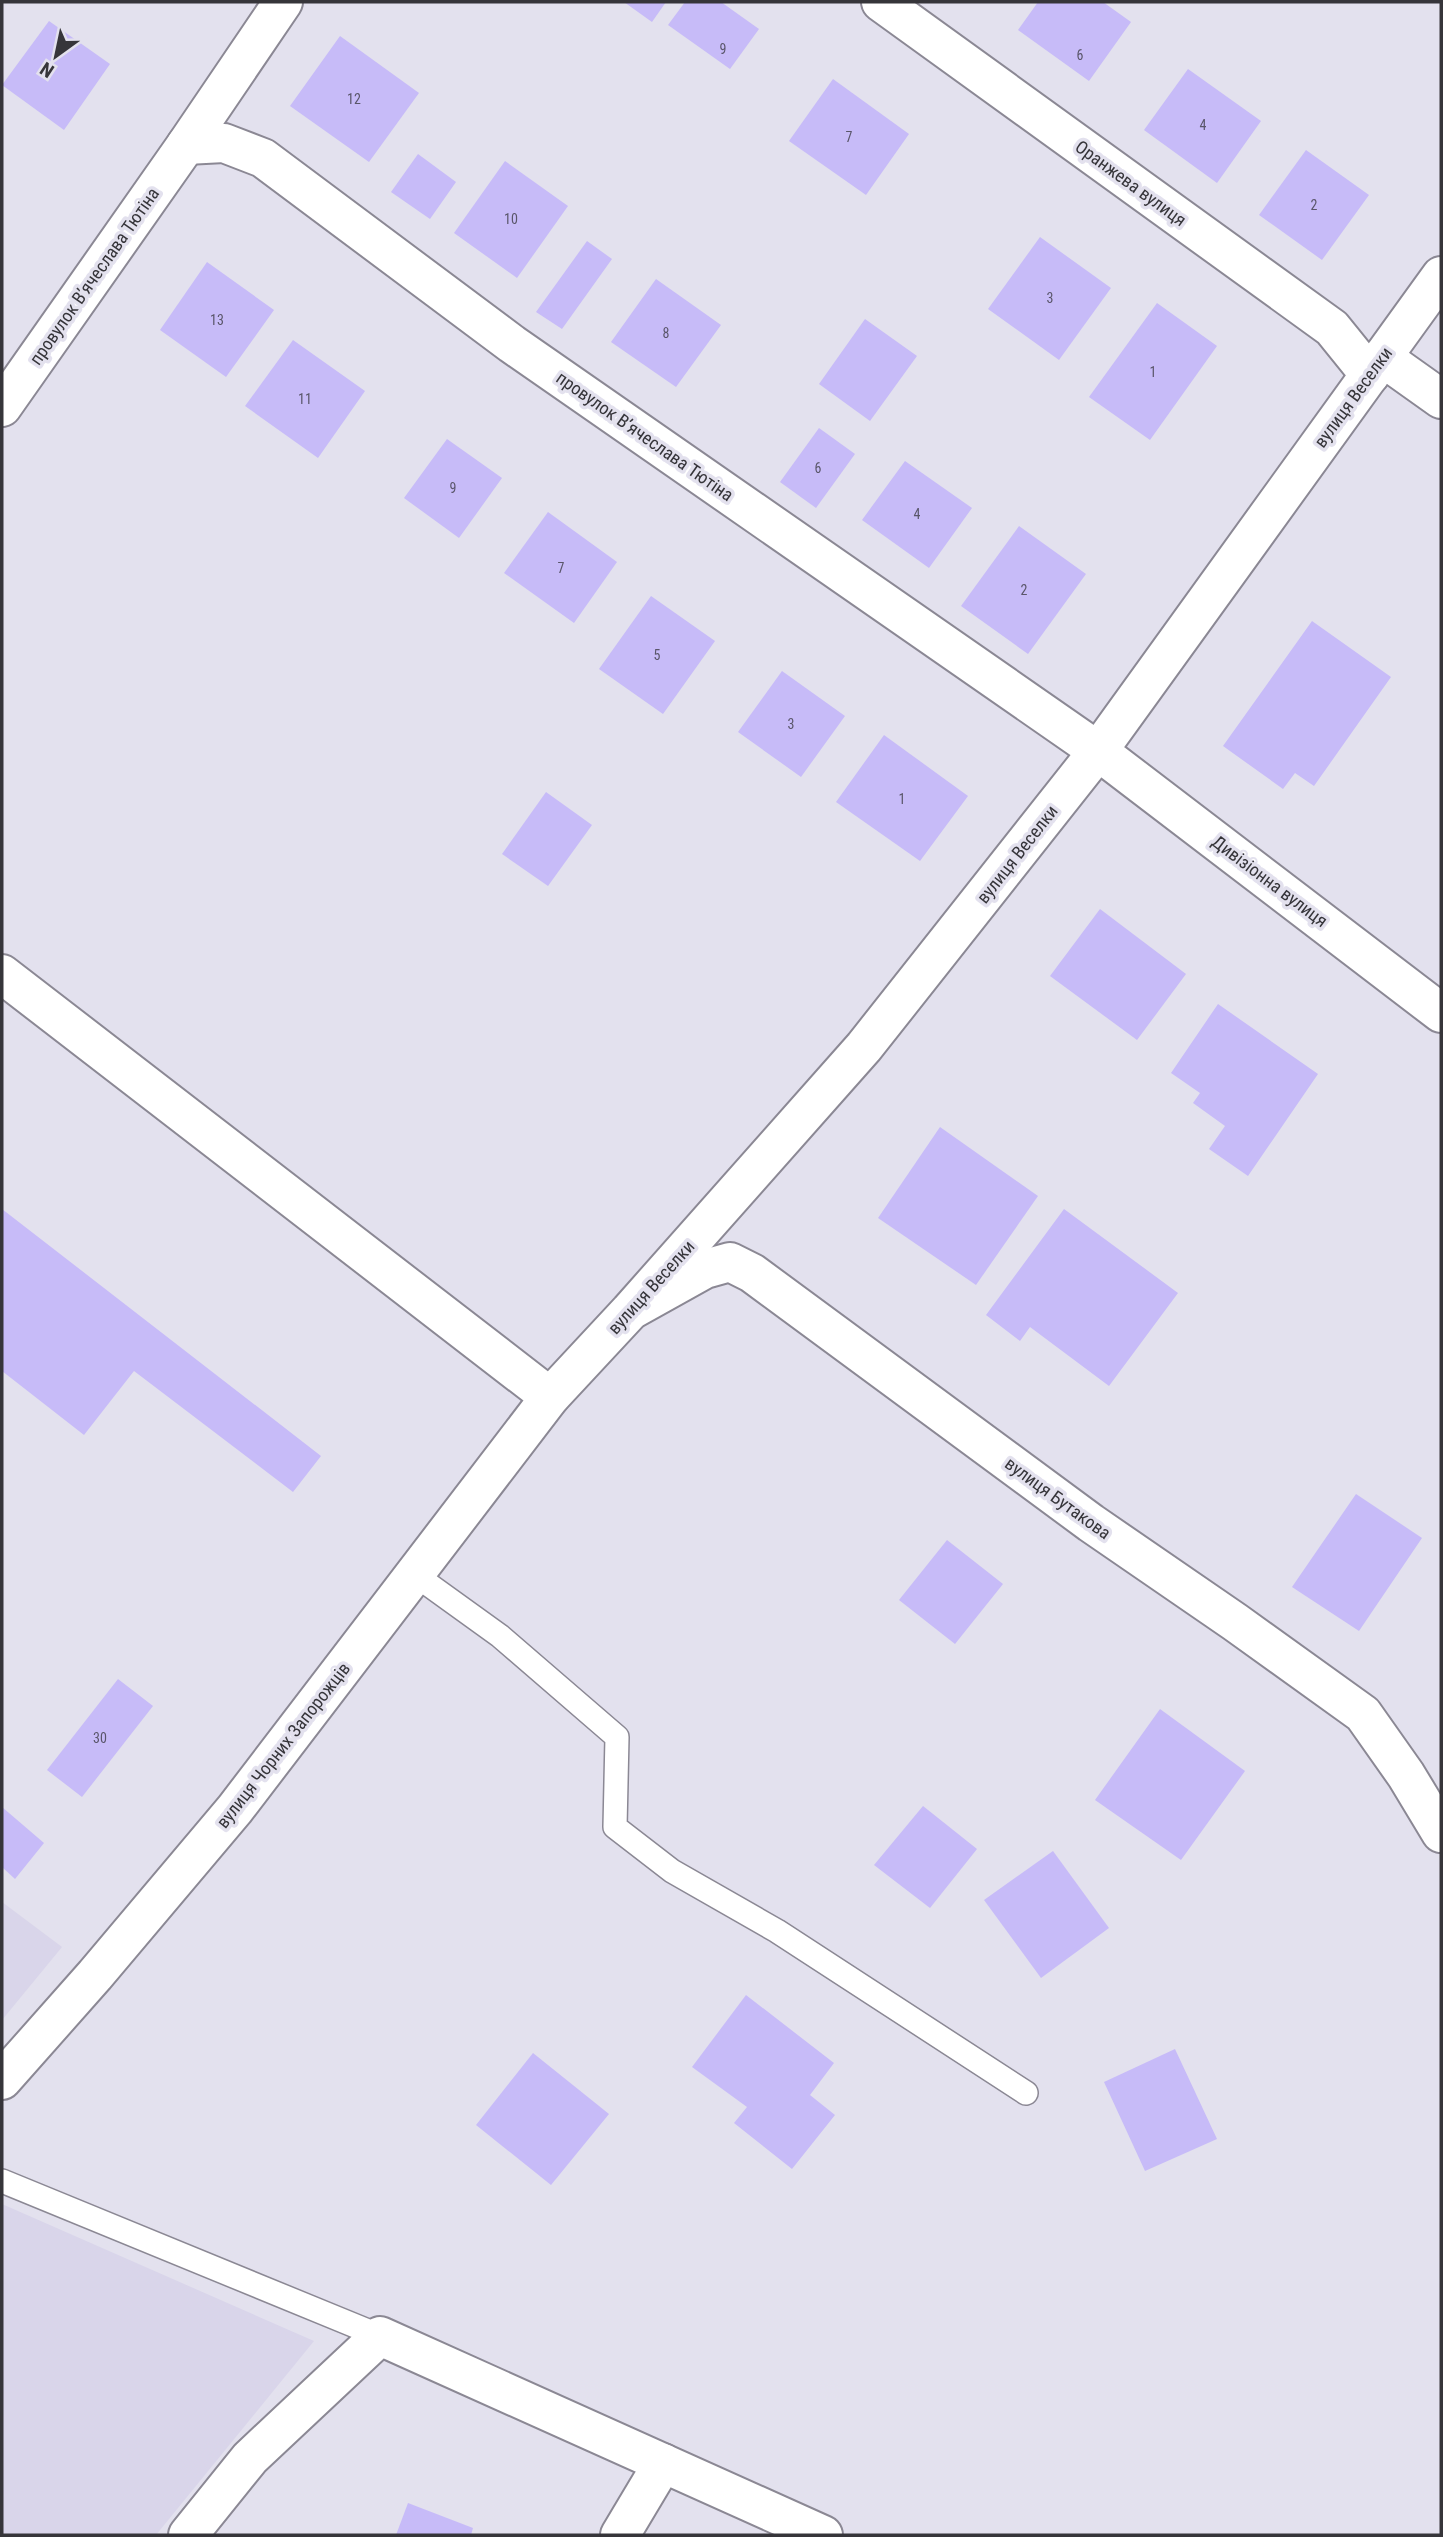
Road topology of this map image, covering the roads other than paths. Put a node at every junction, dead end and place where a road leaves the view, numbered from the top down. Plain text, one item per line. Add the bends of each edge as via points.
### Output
1 (283, 2) edge
2 (881, 2) edge
3 (186, 145) junction
4 (1441, 276) edge
5 (1376, 366) junction
6 (1441, 399) edge
7 (2, 407) edge
8 (1098, 751) junction
9 (2, 974) edge
10 (1441, 1013) edge
11 (630, 1311) junction
12 (550, 1397) junction
13 (414, 1574) junction
14 (1441, 1833) edge
15 (2, 2080) edge
16 (1026, 2093) dead end
17 (2, 2181) edge
18 (380, 2336) junction
19 (663, 2463) junction
20 (188, 2535) edge
21 (620, 2535) edge
22 (823, 2535) edge

1 - 3 street, провулок Вʼячеслава Тютіна
2 - 5 street, Оранжева вулиця via 1332,328
3 - 7 street, провулок Вʼячеслава Тютіна
3 - 8 street, провулок Вʼячеслава Тютіна via 224,143 263,158 512,344
4 - 5 street, вулиця Веселки
5 - 6 street, Оранжева вулиця
5 - 8 street, вулиця Веселки
8 - 10 street, Дивізіонна вулиця
8 - 11 street, вулиця Веселки via 864,1047
9 - 12 street
11 - 12 street, вулиця Веселки
11 - 14 street, вулиця Бутакова via 705,1269 730,1262 752,1273 1091,1522 1363,1714
12 - 13 street, вулиця Чорних Запорожців
13 - 15 street, вулиця Чорних Запорожців via 235,1809
13 - 16 lane via 500,1636 617,1737 615,1828 672,1871 777,1931
17 - 18 lane
18 - 19 street
18 - 20 street via 250,2458
19 - 21 street
19 - 22 street

